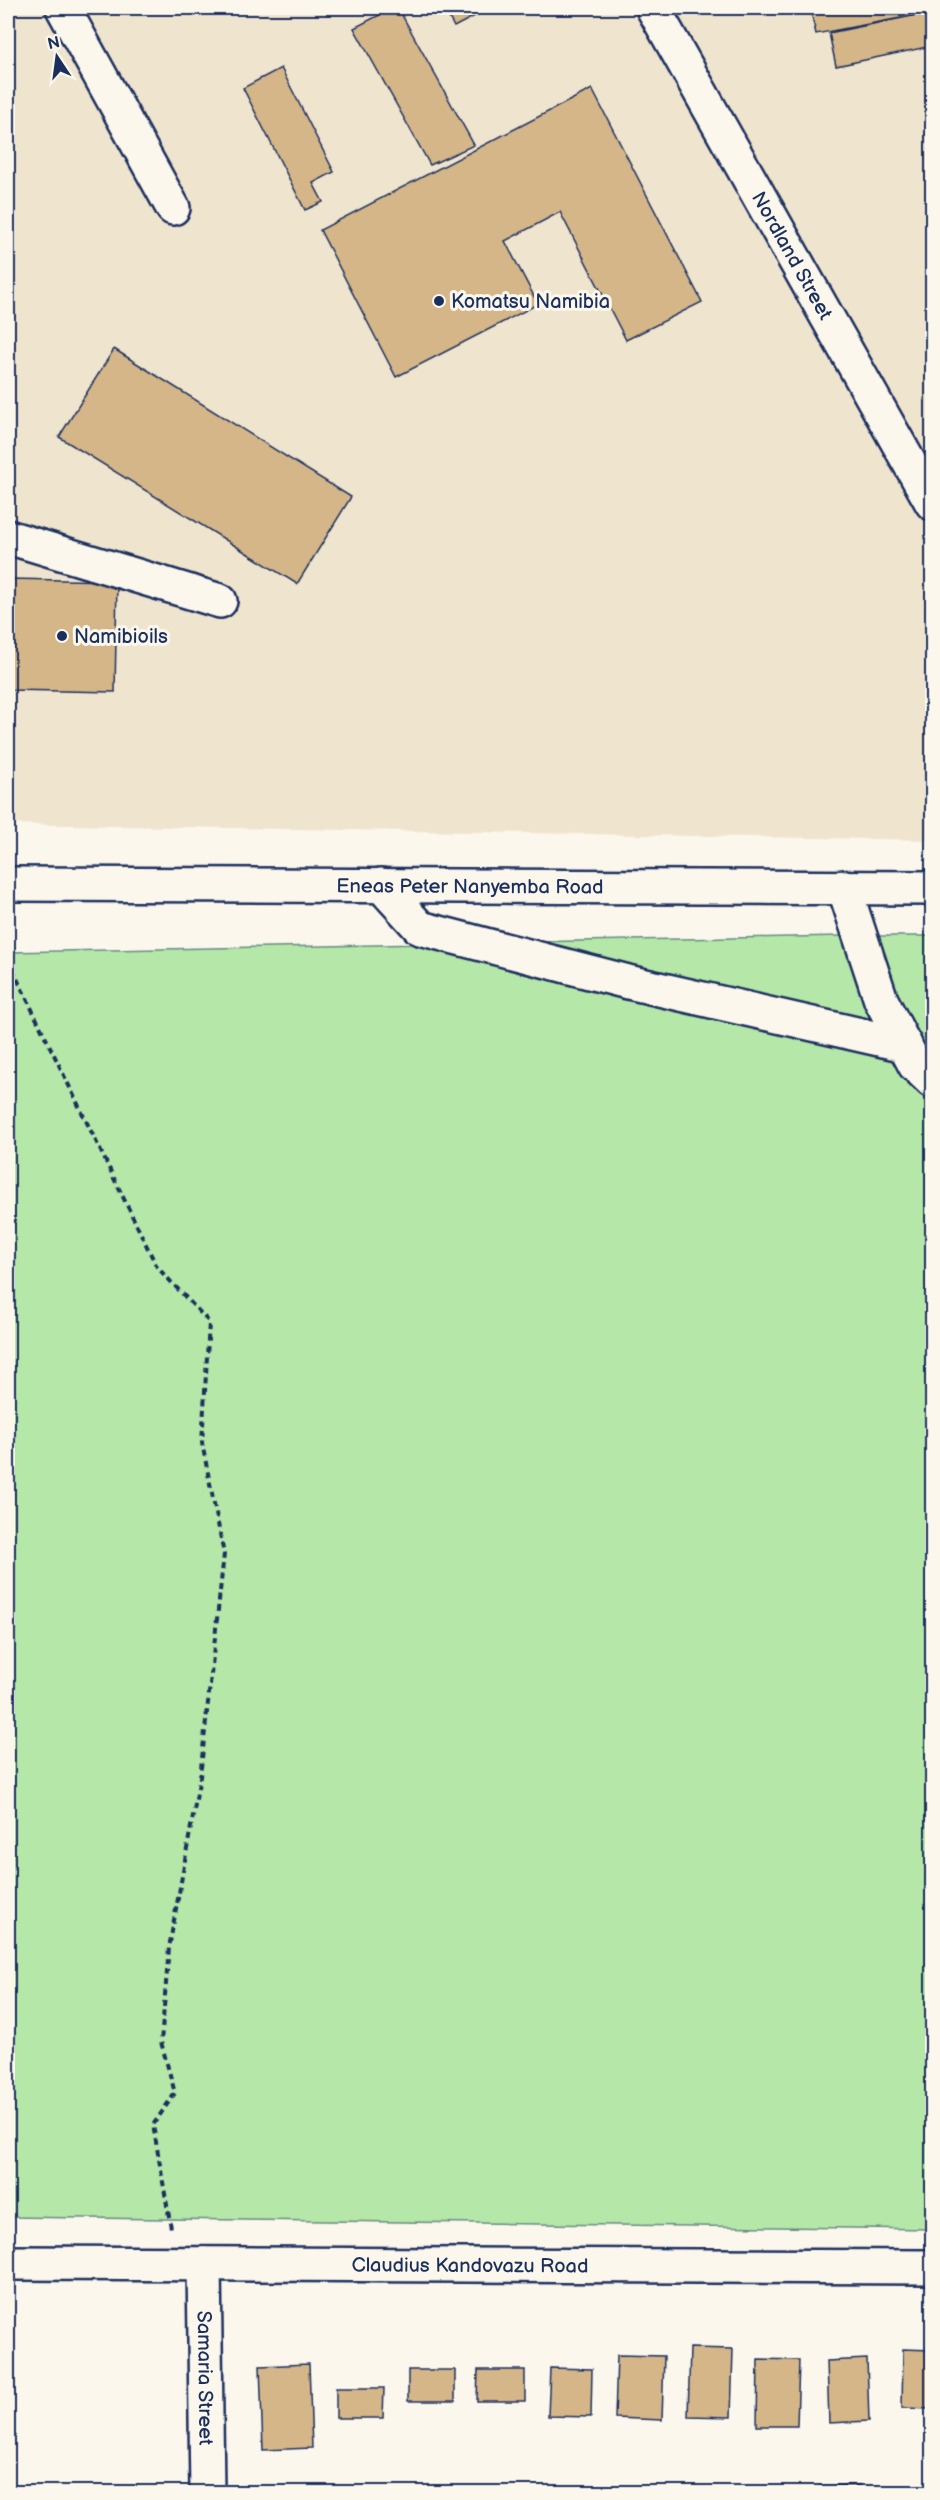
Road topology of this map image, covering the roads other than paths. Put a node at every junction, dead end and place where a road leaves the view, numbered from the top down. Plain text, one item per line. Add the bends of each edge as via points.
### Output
1 (63, 8) edge
2 (653, 8) edge
3 (173, 208) dead end
4 (933, 503) edge
5 (8, 537) edge
6 (220, 601) dead end
7 (8, 884) edge
8 (381, 885) junction
9 (844, 886) junction
10 (933, 888) edge
11 (905, 1045) junction
12 (933, 1081) edge
13 (8, 2263) edge
14 (191, 2264) junction
15 (933, 2267) edge
16 (207, 2493) edge

1 - 3 street
2 - 4 street, Nordland Street
5 - 6 street
7 - 8 street, Eneas Peter Nanyemba Road
8 - 9 street, Eneas Peter Nanyemba Road
8 - 11 street via 420,928 628,982
9 - 10 street, Eneas Peter Nanyemba Road
9 - 11 street via 881,1000
11 - 12 street via 915,1065
13 - 14 street, Claudius Kandovazu Road
14 - 15 street, Claudius Kandovazu Road
14 - 16 street, Samaria Street

